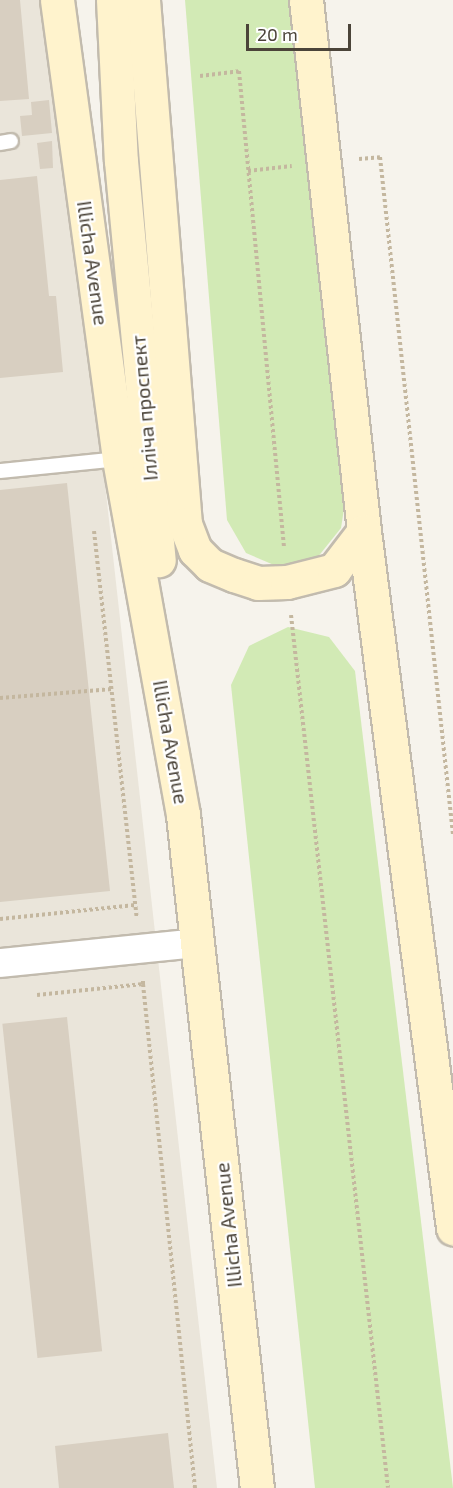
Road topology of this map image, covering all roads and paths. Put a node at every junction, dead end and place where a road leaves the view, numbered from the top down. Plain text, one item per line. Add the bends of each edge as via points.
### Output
1 (57, 0) edge
2 (113, 0) edge
3 (143, 0) edge
4 (306, 0) edge
5 (200, 76) dead end
6 (380, 157) dead end
7 (119, 459) junction
8 (0, 471) edge
9 (93, 522) dead end
10 (364, 531) junction
11 (287, 582) junction
12 (113, 689) junction
13 (0, 698) edge
14 (183, 815) junction
15 (453, 835) edge
16 (135, 906) junction
17 (0, 919) edge
18 (197, 943) junction
19 (141, 950) junction
20 (0, 963) edge
21 (143, 984) junction
22 (24, 996) dead end
23 (453, 1228) edge
24 (195, 1488) edge
25 (257, 1488) edge
26 (388, 1488) edge

1 - 7 main road, Illicha Avenue
2 - 14 main road, Ілліча проспект via 121,161
3 - 11 main road via 185,524 195,550 210,565 258,583
4 - 10 main road
5 - 11 path via 239,71
6 - 15 path
7 - 8 lane
7 - 14 main road, Illicha Avenue
9 - 12 path
10 - 11 main road via 334,570
10 - 23 main road
11 - 26 path
12 - 13 path
12 - 16 path
14 - 18 main road, Illicha Avenue
16 - 17 path
16 - 19 path
18 - 19 street
18 - 25 main road, Illicha Avenue
19 - 20 street
19 - 21 path
21 - 22 path
21 - 24 path

